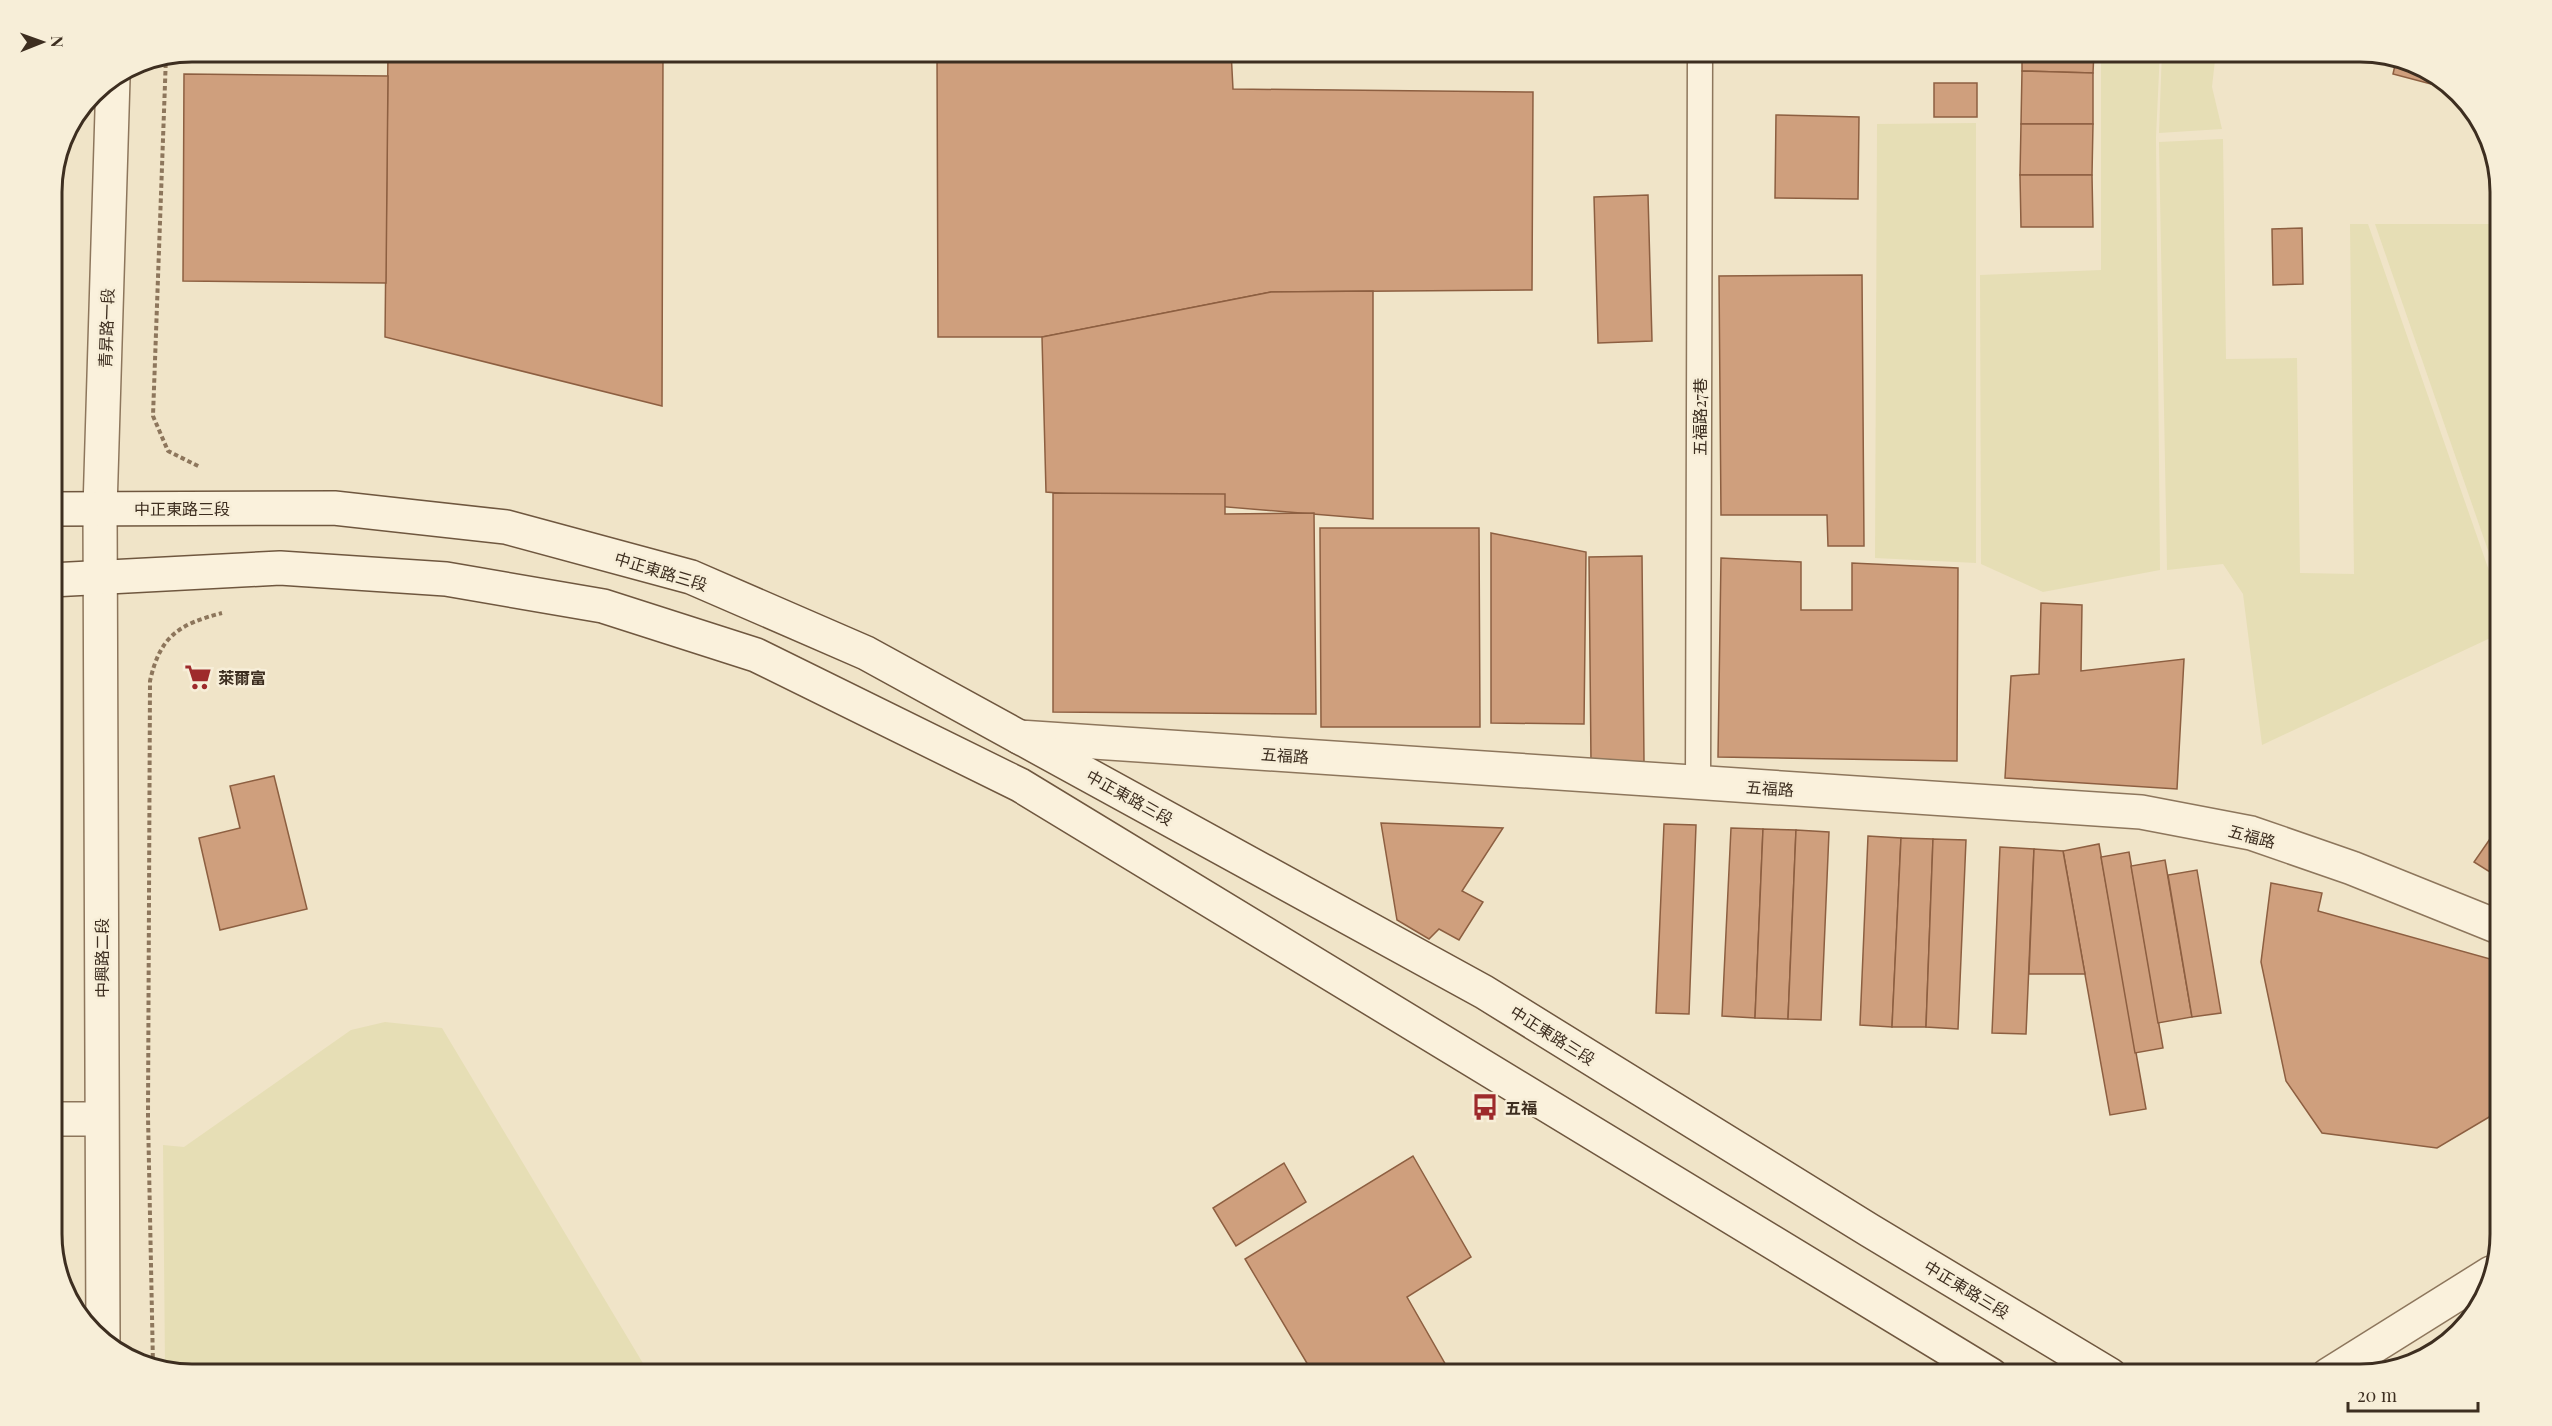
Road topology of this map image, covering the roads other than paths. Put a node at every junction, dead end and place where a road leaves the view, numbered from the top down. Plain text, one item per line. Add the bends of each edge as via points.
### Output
1 (1700, 62) edge
2 (113, 87) edge
3 (62, 509) edge
4 (100, 509) junction
5 (100, 578) junction
6 (62, 580) edge
7 (1020, 737) junction
8 (1698, 783) junction
9 (2490, 924) edge
10 (62, 1119) edge
11 (101, 1119) junction
12 (2483, 1278) edge
13 (104, 1330) edge
14 (1973, 1364) edge
15 (2092, 1364) edge
16 (2346, 1364) edge

1 - 8 lane, 五福路27巷
2 - 4 main road, 青昇路一段
3 - 4 main road, 中正東路三段
4 - 5 main road, 青昇路一段
4 - 7 main road, 中正東路三段 via 334,508 506,527 691,577 866,653
5 - 6 main road
5 - 11 main road, 中興路二段
5 - 14 main road via 280,568 446,579 603,606 756,655 1020,785
7 - 8 main road, 五福路
7 - 15 main road, 中正東路三段 via 1484,992
8 - 9 main road, 五福路 via 2141,812 2251,833 2352,868
10 - 11 main road
11 - 13 main road, 中興路二段
12 - 16 main road

